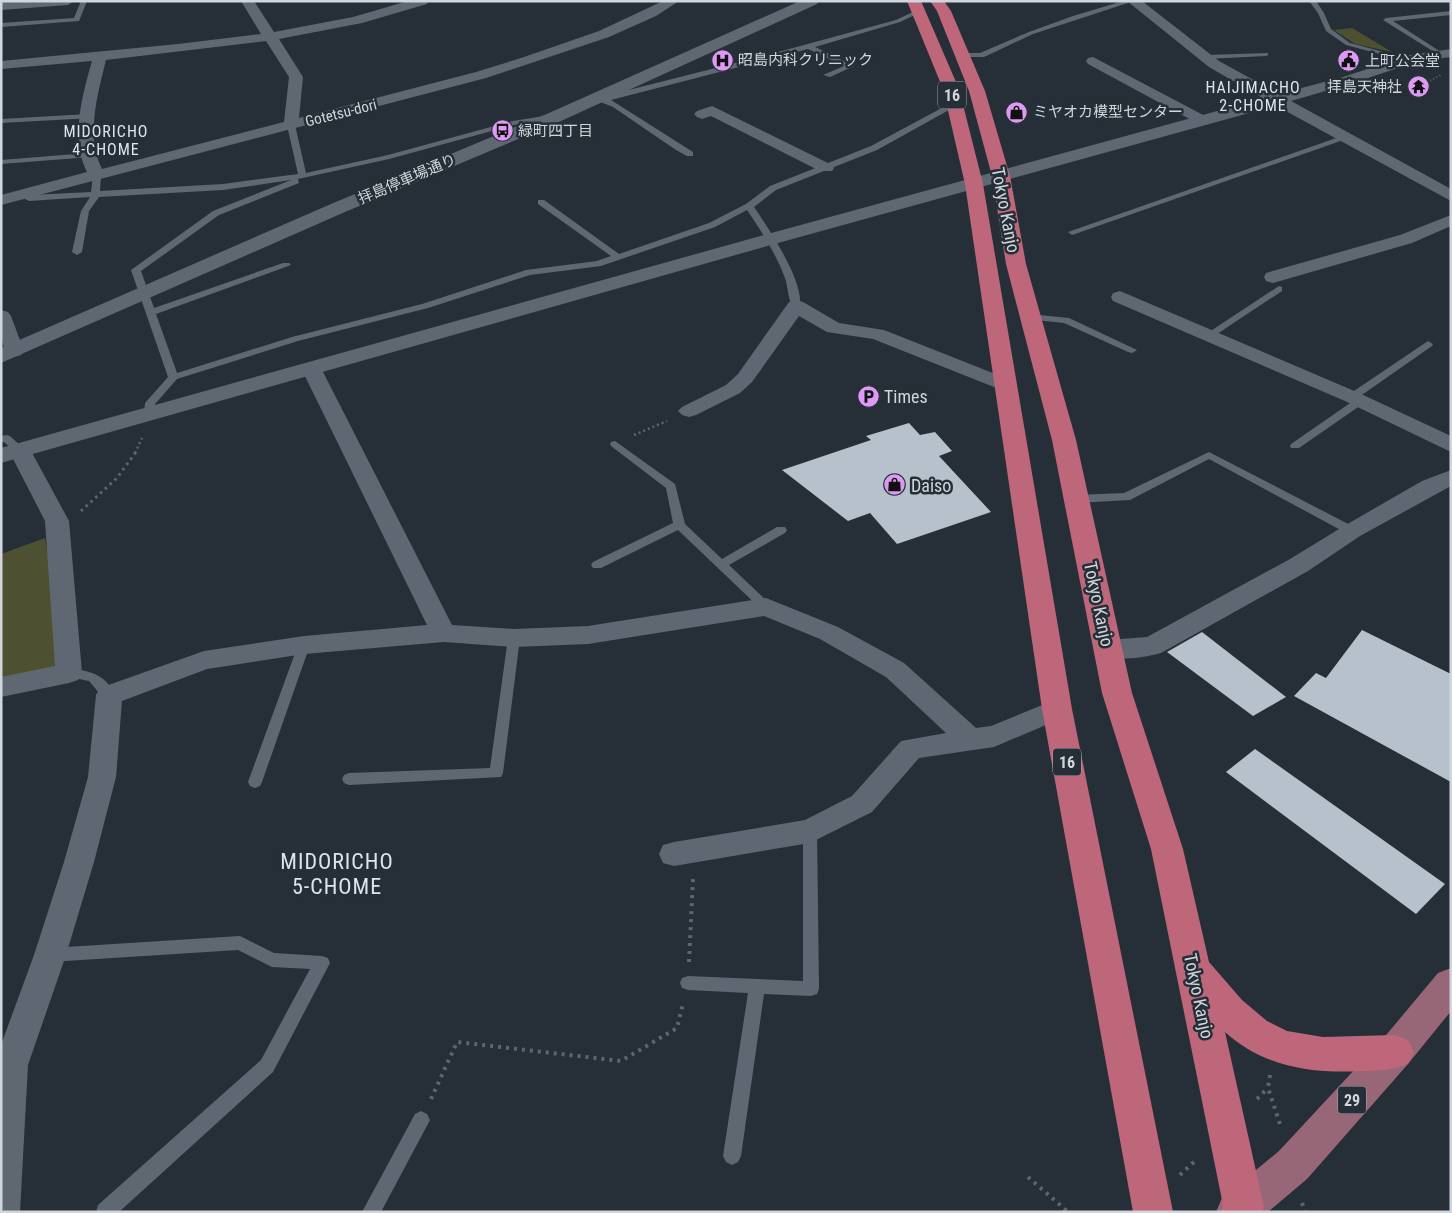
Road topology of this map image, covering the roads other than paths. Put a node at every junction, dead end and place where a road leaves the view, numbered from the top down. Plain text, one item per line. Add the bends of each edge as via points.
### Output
1 (68, 1) edge
2 (84, 1) edge
3 (247, 1) edge
4 (422, 1) edge
5 (672, 1) edge
6 (812, 1) edge
7 (937, 1) edge
8 (1132, 1) edge
9 (1312, 1) edge
10 (1, 6) edge
11 (917, 6) edge
12 (1451, 12) edge
13 (1, 26) edge
14 (269, 36) junction
15 (808, 46) junction
16 (1445, 53) edge
17 (1266, 54) dead end
18 (962, 55) junction
19 (100, 56) junction
20 (1206, 58) junction
21 (1406, 59) junction
22 (1093, 61) dead end
23 (1, 65) edge
24 (827, 75) dead end
25 (599, 99) junction
26 (1276, 100) junction
27 (954, 105) junction
28 (702, 114) dead end
29 (89, 116) junction
30 (555, 116) junction
31 (1202, 120) junction
32 (1, 121) edge
33 (291, 125) junction
34 (1345, 138) junction
35 (690, 154) dead end
36 (88, 155) junction
37 (1, 162) edge
38 (826, 168) junction
39 (97, 175) junction
40 (303, 176) junction
41 (987, 180) junction
42 (22, 195) junction
43 (95, 196) junction
44 (1451, 196) edge
45 (1, 200) edge
46 (541, 202) dead end
47 (749, 206) junction
48 (1451, 220) edge
49 (1072, 232) dead end
50 (771, 239) junction
51 (77, 252) dead end
52 (618, 257) junction
53 (286, 265) dead end
54 (1276, 283) joint
55 (143, 293) junction
56 (1120, 297) dead end
57 (796, 306) junction
58 (151, 312) junction
59 (1, 316) edge
60 (1029, 317) junction
61 (1208, 336) junction
62 (1428, 344) dead end
63 (1132, 350) dead end
64 (8, 353) edge
65 (311, 368) junction
66 (174, 377) junction
67 (1006, 385) junction
68 (1356, 399) junction
69 (689, 411) road end
70 (149, 414) junction
71 (615, 444) road end
72 (1451, 445) edge
73 (1295, 446) dead end
74 (8, 448) edge
75 (1451, 477) edge
76 (1077, 499) junction
77 (679, 525) junction
78 (781, 530) dead end
79 (1352, 531) junction
80 (597, 565) dead end
81 (721, 565) junction
82 (766, 607) junction
83 (444, 633) junction
84 (514, 638) junction
85 (304, 645) junction
86 (1108, 649) junction
87 (69, 673) junction
88 (1, 687) edge
89 (109, 695) junction
90 (1057, 709) junction
91 (971, 739) junction
92 (349, 779) dead end
93 (255, 782) dead end
94 (810, 831) junction
95 (685, 852) road end
96 (50, 955) junction
97 (1193, 967) junction
98 (688, 983) road end
99 (1451, 984) edge
100 (757, 988) junction
101 (1395, 1052) junction
102 (421, 1120) road end
103 (732, 1156) dead end
104 (1241, 1211) edge
105 (2, 1212) edge
106 (105, 1212) edge
107 (371, 1212) edge
108 (1154, 1212) edge

1 - 10 street
2 - 13 lane via 76,20
3 - 14 street
4 - 14 street via 353,21
5 - 33 street, Gotetsu-dori via 621,26 548,54
6 - 25 street, 拝島停車場通り
7 - 18 highway, Tokyo Kanjo / 16
8 - 18 lane via 1074,17 981,54
8 - 20 street
9 - 21 lane via 1328,30 1348,44
11 - 15 lane via 898,21
11 - 27 highway, Tokyo Kanjo / 16 via 951,89
12 - 16 lane via 1386,20
14 - 19 street
14 - 33 street via 296,77
15 - 24 lane via 850,66
15 - 25 lane
16 - 21 street
17 - 20 lane
18 - 41 highway, Tokyo Kanjo / 16 via 976,91
19 - 23 street
19 - 29 street
20 - 26 street
21 - 26 street via 1358,77
22 - 31 street
25 - 30 street, 拝島停車場通り
25 - 35 lane via 619,107 673,146
26 - 31 street
26 - 34 street
27 - 38 lane via 874,148
27 - 41 highway, Tokyo Kanjo / 16
28 - 38 street via 712,111
29 - 32 lane
29 - 36 street
30 - 40 lane via 513,123 389,157
30 - 55 street, 拝島停車場通り
31 - 41 street
33 - 39 street, Gotetsu-dori
33 - 40 lane
34 - 44 street
34 - 49 lane
36 - 37 lane
36 - 39 street
38 - 47 lane via 773,188
39 - 42 street, Gotetsu-dori
39 - 43 lane
40 - 43 lane via 223,187
40 - 55 lane via 292,184 216,214 136,270
41 - 50 street
41 - 60 highway, Tokyo Kanjo / 16 via 1009,216
41 - 67 highway, Tokyo Kanjo / 16
42 - 43 lane via 29,198
42 - 45 street, Gotetsu-dori
43 - 51 lane via 85,211
46 - 52 lane
47 - 50 lane
47 - 52 lane via 712,224
48 - 54 street via 1406,240
50 - 57 lane via 794,289
50 - 65 street
52 - 66 lane via 598,264 529,272 425,306 295,338
53 - 58 lane
54 - 61 lane
55 - 58 lane
55 - 64 street, 拝島停車場通り
56 - 61 street
57 - 67 street via 834,328 876,334
57 - 69 street via 745,378 733,389
58 - 66 lane
59 - 64 street
60 - 63 lane via 1066,320
60 - 76 highway, Tokyo Kanjo / 16
61 - 68 street
62 - 68 lane
65 - 70 street
65 - 83 street
66 - 70 lane via 150,403
67 - 90 highway, Tokyo Kanjo / 16
68 - 72 street
68 - 73 lane
70 - 74 street
71 - 77 lane via 671,487
74 - 87 street via 57,522
75 - 79 street
76 - 79 lane via 1126,497 1209,455
76 - 86 highway, Tokyo Kanjo / 16
77 - 80 lane
77 - 81 lane
78 - 81 lane
79 - 86 street via 1299,565 1152,646
81 - 82 lane
82 - 84 street via 588,634
82 - 91 street via 829,632 895,670
83 - 84 street
83 - 85 street
84 - 92 lane via 496,773
85 - 89 street via 204,660
85 - 93 lane
86 - 97 highway, Tokyo Kanjo / 16 via 1117,693 1168,849
87 - 88 street
87 - 89 lane via 93,677
89 - 96 street via 102,777
90 - 91 street via 994,736
90 - 108 highway, Tokyo Kanjo / 16
91 - 94 street via 911,749 862,804
94 - 95 street
94 - 100 lane via 811,989
96 - 105 street via 11,1065
96 - 106 lane via 240,943 272,960 322,963 267,1066
97 - 101 highway via 1235,1019 1275,1044 1300,1052 1323,1054
97 - 104 highway, Tokyo Kanjo / 16
98 - 100 lane
99 - 101 main road, 29
100 - 103 lane
101 - 104 main road, 29 via 1293,1165
102 - 107 lane

